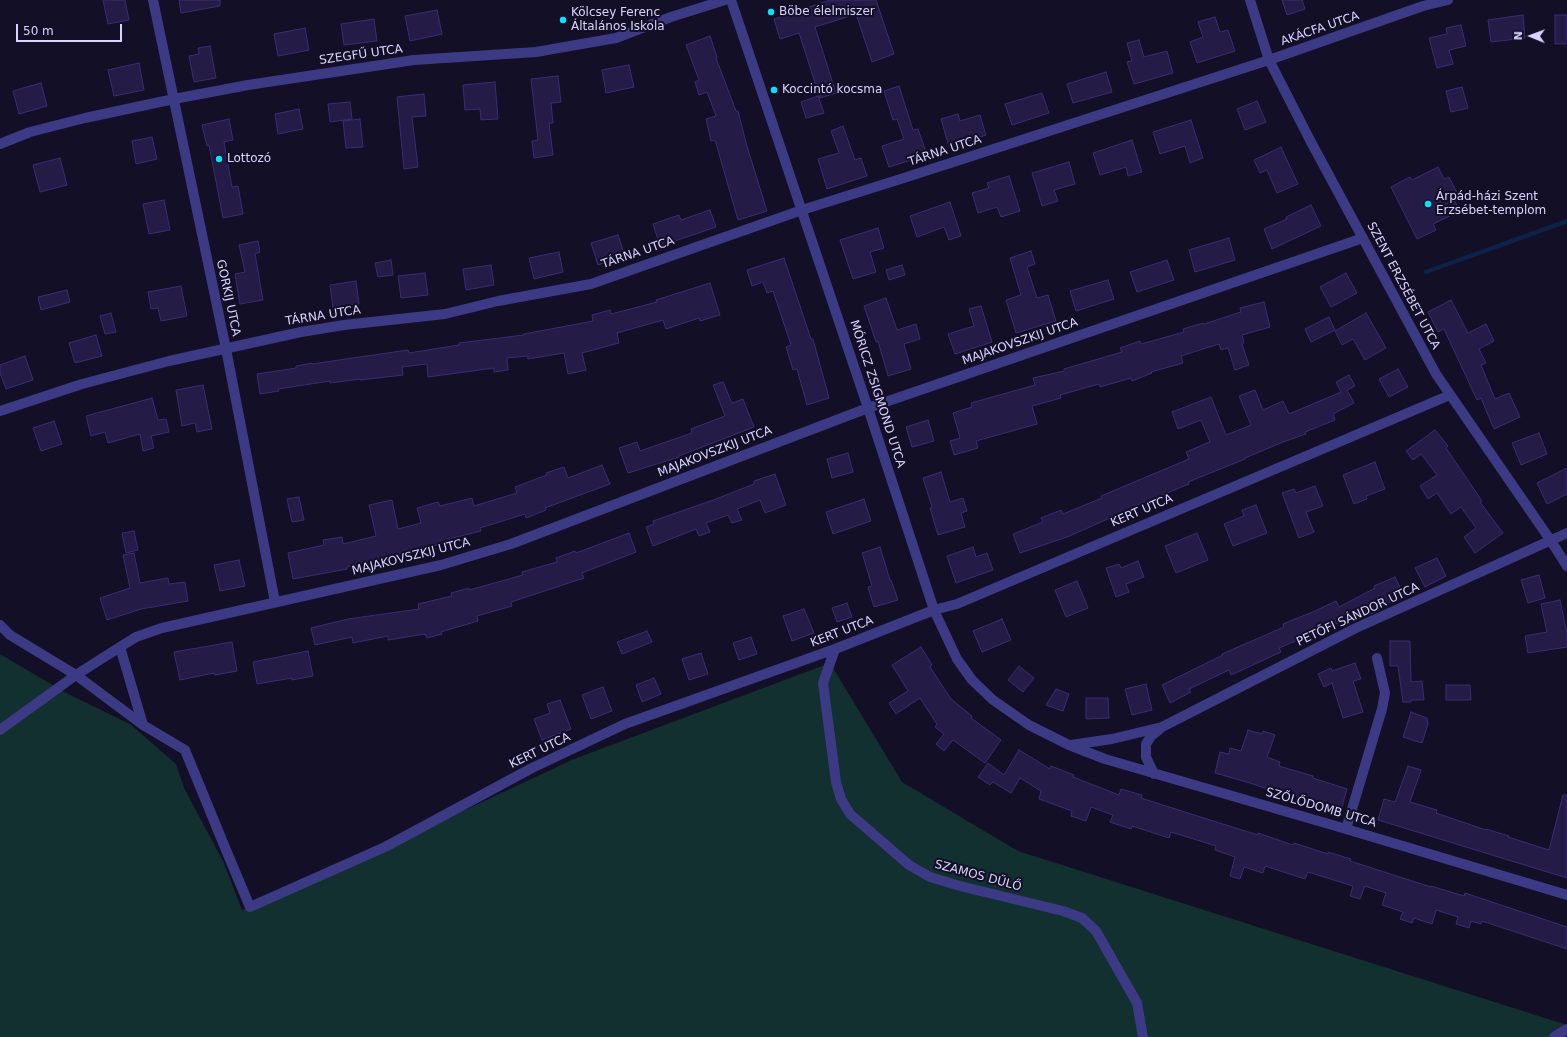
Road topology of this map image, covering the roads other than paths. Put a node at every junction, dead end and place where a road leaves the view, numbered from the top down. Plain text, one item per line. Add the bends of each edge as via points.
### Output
1 (153, 0) edge
2 (725, 0) edge
3 (731, 0) edge
4 (1250, 0) edge
5 (1448, 0) edge
6 (1269, 60) junction
7 (174, 99) junction
8 (0, 144) edge
9 (802, 210) junction
10 (1362, 238) junction
11 (226, 349) junction
12 (1450, 395) junction
13 (868, 408) junction
14 (0, 411) edge
15 (1567, 533) edge
16 (1551, 540) junction
17 (1567, 566) edge
18 (275, 602) junction
19 (934, 610) junction
20 (0, 625) edge
21 (120, 647) junction
22 (835, 649) junction
23 (1377, 658) dead end
24 (76, 675) junction
25 (143, 724) junction
26 (1162, 726) junction
27 (0, 730) edge
28 (1069, 745) junction
29 (1154, 774) junction
30 (1346, 829) junction
31 (1567, 895) edge
32 (1567, 1028) edge
33 (1143, 1037) edge
34 (1554, 1037) edge

1 - 7 street, GORKIJ UTCA
2 - 7 street, SZEGFŰ UTCA via 616,38 536,52 414,60
3 - 9 street, MÓRICZ ZSIGMOND UTCA
4 - 6 street, SZENT ERZSÉBET UTCA
5 - 6 street, AKÁCFA UTCA via 1423,6
6 - 9 street, TÁRNA UTCA
6 - 10 street, SZENT ERZSÉBET UTCA
7 - 8 street, SZEGFŰ UTCA via 30,132
7 - 11 street, GORKIJ UTCA
9 - 11 street, TÁRNA UTCA via 591,284 498,301 445,314 344,325
9 - 13 street, MÓRICZ ZSIGMOND UTCA
10 - 12 street, SZENT ERZSÉBET UTCA
10 - 13 street, MAJAKOVSZKIJ UTCA
11 - 14 street, TÁRNA UTCA via 82,384
11 - 18 street, GORKIJ UTCA
12 - 16 street, SZENT ERZSÉBET UTCA
12 - 19 street, KERT UTCA via 956,604
13 - 18 street, MAJAKOVSZKIJ UTCA via 511,544 441,565
13 - 19 street, MÓRICZ ZSIGMOND UTCA
15 - 16 street, PETŐFI SÁNDOR UTCA
16 - 17 street, SZENT ERZSÉBET UTCA
16 - 26 street, PETŐFI SÁNDOR UTCA via 1356,628
18 - 21 street, MAJAKOVSZKIJ UTCA via 162,628
19 - 22 street, KERT UTCA
19 - 28 street, MÓRICZ ZSIGMOND UTCA via 957,659 972,680 993,700 1029,725
20 - 24 street via 10,635
21 - 24 street, MAJAKOVSZKIJ UTCA
21 - 25 street
22 - 25 street, KERT UTCA via 625,724 532,768 385,847 250,907 185,750
22 - 33 street, SZAMOS DŰLŐ via 823,683 836,782 841,799 850,814 909,865 930,877 1082,918 1096,931 1137,1003
23 - 30 street via 1385,693
24 - 25 street
24 - 27 street, MAJAKOVSZKIJ UTCA
26 - 28 street, PETŐFI SÁNDOR UTCA via 1112,739
26 - 29 street, PETŐFI SÁNDOR UTCA via 1146,744 1146,757
28 - 29 street, SZŐLŐDOMB UTCA
29 - 30 street, SZŐLŐDOMB UTCA
30 - 31 street, SZŐLŐDOMB UTCA
32 - 34 street

